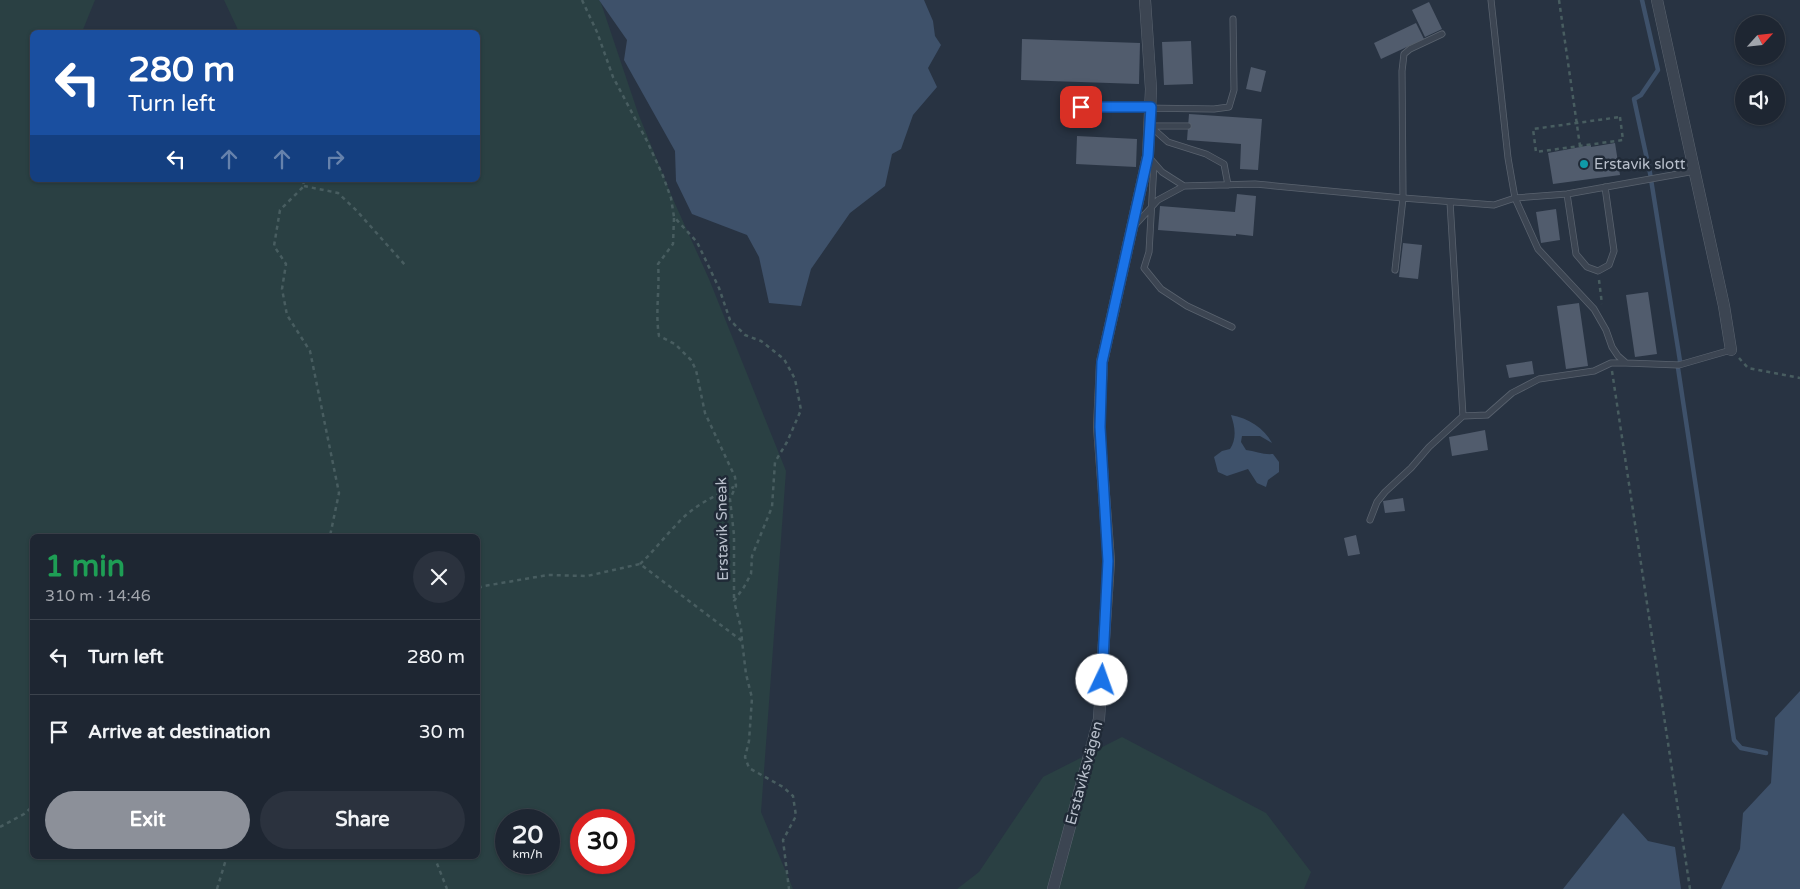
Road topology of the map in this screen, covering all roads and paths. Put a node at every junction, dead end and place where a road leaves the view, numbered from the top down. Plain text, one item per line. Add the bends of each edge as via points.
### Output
1 (582, 0) edge
2 (1145, 0) edge
3 (1491, 0) edge
4 (1558, 0) edge
5 (1657, 0) edge
6 (1233, 19) dead end
7 (1442, 34) dead end
8 (1064, 107) dead end
9 (1151, 107) junction
10 (1576, 123) junction
11 (1150, 126) junction
12 (1188, 126) dead end
13 (1580, 146) junction
14 (1151, 160) junction
15 (1695, 171) junction
16 (303, 182) edge
17 (1228, 185) junction
18 (304, 186) junction
19 (1184, 186) junction
20 (1605, 187) junction
21 (1567, 194) junction
22 (1404, 198) junction
23 (1515, 198) junction
24 (1450, 202) junction
25 (1153, 205) junction
26 (674, 217) junction
27 (1131, 229) junction
28 (405, 265) dead end
29 (1396, 270) dead end
30 (1598, 271) junction
31 (1232, 328) dead end
32 (1606, 330) junction
33 (1731, 350) junction
34 (1611, 363) junction
35 (1626, 363) junction
36 (1800, 378) edge
37 (1463, 416) junction
38 (736, 486) junction
39 (1370, 520) dead end
40 (330, 534) edge
41 (640, 564) junction
42 (480, 587) edge
43 (734, 601) junction
44 (742, 641) junction
45 (30, 809) edge
46 (0, 827) edge
47 (226, 859) edge
48 (435, 859) edge
49 (217, 889) edge
50 (447, 889) edge
51 (789, 889) edge
52 (1053, 889) edge
53 (1690, 889) edge

1 - 26 path, Erstavik Sneak via 613,77 663,176
2 - 9 street, Erstaviksvägen
3 - 23 lane
4 - 10 path
5 - 15 street
6 - 9 lane via 1234,90 1229,107
7 - 22 lane via 1404,54
8 - 9 lane
9 - 11 street, Erstaviksvägen
10 - 13 path
10 - 13 path via 1620,117 1623,140
10 - 13 path via 1533,129 1536,152
11 - 12 lane
11 - 14 street, Erstaviksvägen
11 - 17 lane via 1168,142 1206,154 1224,164
14 - 19 lane via 1162,172
14 - 25 lane
14 - 27 street, Erstaviksvägen
15 - 20 lane
15 - 33 street
16 - 18 path
17 - 19 lane
17 - 22 lane via 1255,184
18 - 28 path via 338,193
18 - 40 path via 280,210 274,246 286,264 282,289 287,315 310,351 339,493
19 - 25 lane
20 - 21 lane
20 - 30 lane via 1614,251 1609,265
21 - 23 lane
21 - 30 lane via 1576,254 1587,267
22 - 24 lane
22 - 29 lane
23 - 24 lane via 1494,204
23 - 32 lane via 1538,249 1594,309
24 - 37 lane
25 - 27 lane
25 - 31 lane via 1149,252 1144,268 1161,289 1186,306
26 - 38 path, Erstavik Sneak via 673,244 658,264 660,283 656,321 660,336 675,344 696,370 705,413 735,476
26 - 43 path via 697,242 730,320 745,336 761,341 784,358 794,379 801,410 775,462 772,507 752,556 751,574
27 - 52 street, Erstaviksvägen via 1102,362 1100,427 1108,561 1099,719
30 - 32 path
32 - 35 lane via 1612,347
33 - 35 lane via 1680,365
33 - 36 path via 1748,368
34 - 35 lane
34 - 37 lane via 1594,371 1539,379 1512,393 1487,415
34 - 53 path
37 - 39 lane via 1385,492
38 - 41 path via 695,508
38 - 43 path, Erstavik Sneak via 730,499 734,535
41 - 42 path via 588,576 548,575
41 - 44 path
43 - 44 path, Erstavik Sneak
44 - 51 path, Erstavik Sneak via 752,698 745,757 749,768 793,796 796,816 783,840
45 - 46 path
47 - 49 path
48 - 50 path

